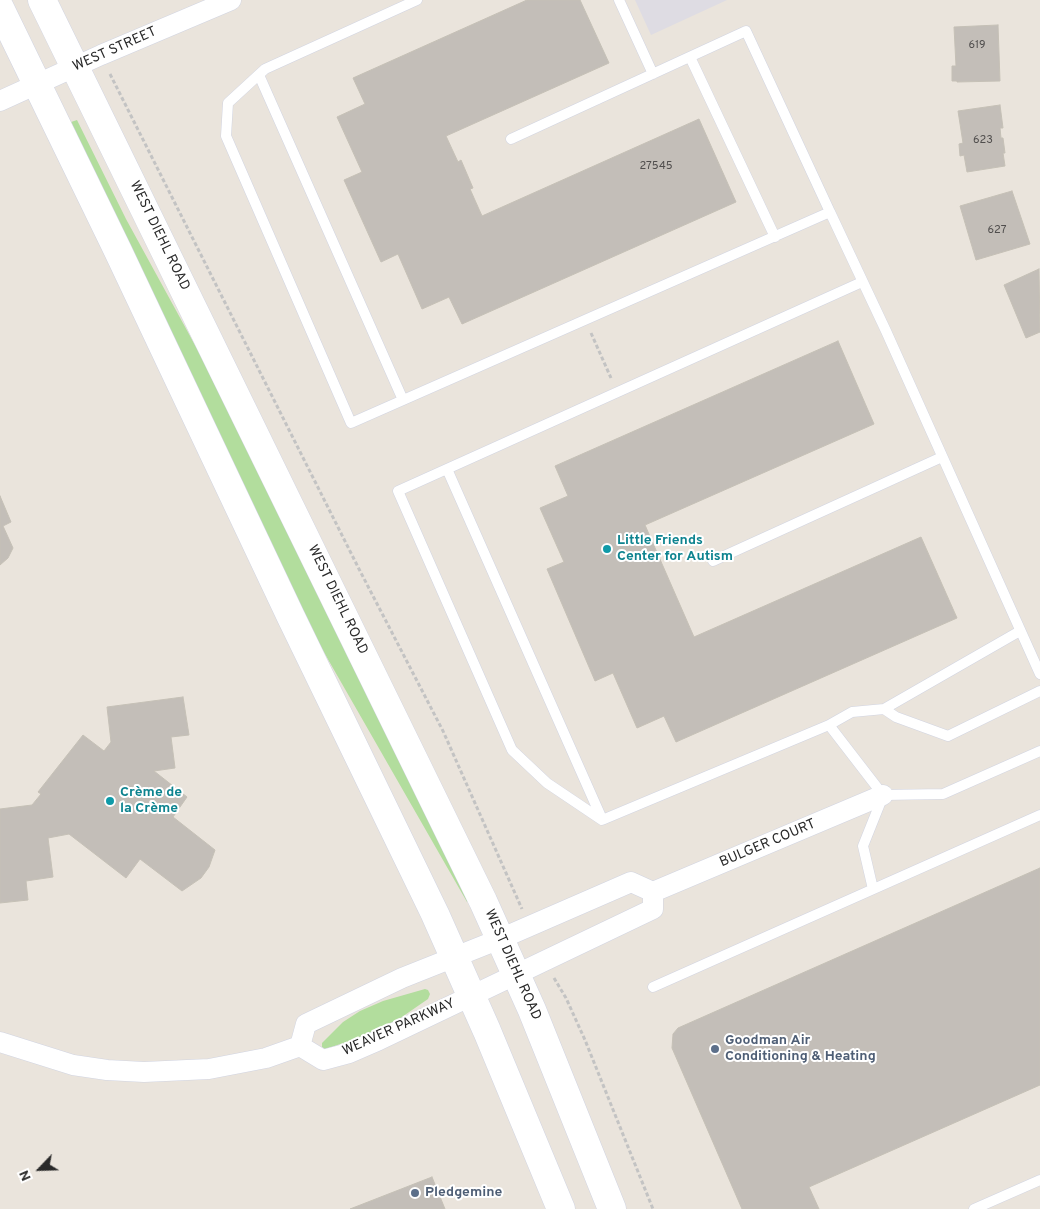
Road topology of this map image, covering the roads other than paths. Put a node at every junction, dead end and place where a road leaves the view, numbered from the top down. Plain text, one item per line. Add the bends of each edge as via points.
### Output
1 (42, 0) edge
2 (231, 0) edge
3 (417, 0) edge
4 (619, 0) edge
5 (0, 8) edge
6 (690, 57) junction
7 (75, 67) junction
8 (653, 74) junction
9 (259, 75) junction
10 (37, 84) junction
11 (0, 101) edge
12 (511, 139) dead end
13 (830, 212) junction
14 (775, 237) junction
15 (862, 282) junction
16 (403, 400) junction
17 (942, 457) junction
18 (447, 469) junction
19 (713, 561) dead end
20 (1020, 631) junction
21 (1040, 674) edge
22 (1040, 691) edge
23 (884, 709) junction
24 (829, 725) junction
25 (1040, 751) edge
26 (883, 795) junction
27 (1040, 815) edge
28 (602, 820) junction
29 (873, 889) junction
30 (653, 892) junction
31 (500, 939) junction
32 (454, 958) junction
33 (516, 974) junction
34 (653, 987) dead end
35 (471, 995) junction
36 (0, 1042) edge
37 (300, 1046) junction
38 (1040, 1180) edge
39 (561, 1209) edge
40 (612, 1209) edge
41 (974, 1209) edge

1 - 7 street, WEST DIEHL ROAD
2 - 7 street, WEST STREET
3 - 9 lane via 265,69
4 - 8 lane
5 - 10 street
6 - 8 lane
6 - 13 lane via 746,31
6 - 14 lane
7 - 10 street, WEST STREET
7 - 31 street, WEST DIEHL ROAD via 446,822
8 - 12 lane
9 - 16 lane
9 - 16 lane via 228,103 226,136 343,405 351,423
10 - 11 street, WEST STREET
10 - 32 street
13 - 14 lane
13 - 15 lane
14 - 16 lane
15 - 17 lane
15 - 18 lane
17 - 19 lane
17 - 20 lane
18 - 28 lane
18 - 28 lane via 398,491 512,750 547,783
20 - 21 lane
20 - 23 lane
22 - 23 lane via 948,736 896,717
23 - 24 lane via 852,712
24 - 26 lane
24 - 28 lane
25 - 26 lane via 943,794
26 - 29 lane via 863,846
26 - 30 street, BULGER COURT
27 - 29 lane
29 - 34 lane
30 - 31 street via 631,882
30 - 33 street via 653,909
31 - 32 street
31 - 33 street, WEST DIEHL ROAD
32 - 35 street
32 - 37 street via 402,978 306,1024
33 - 35 street
33 - 40 street, WEST DIEHL ROAD
35 - 37 street, WEAVER PARKWAY via 349,1053 324,1060
35 - 39 street
36 - 37 street via 73,1065 144,1072 210,1069 266,1058
38 - 41 lane

